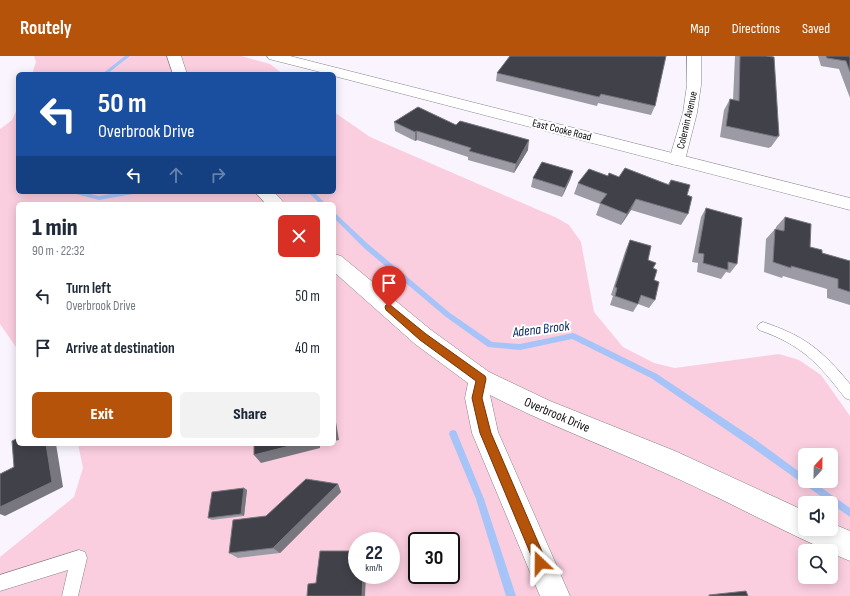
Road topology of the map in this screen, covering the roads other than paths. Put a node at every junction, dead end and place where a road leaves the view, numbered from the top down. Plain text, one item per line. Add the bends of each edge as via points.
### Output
1 (174, 56) edge
2 (274, 56) edge
3 (694, 56) edge
4 (179, 72) edge
5 (677, 160) junction
6 (267, 194) edge
7 (274, 202) edge
8 (850, 204) edge
9 (336, 263) edge
10 (763, 327) dead end
11 (481, 379) junction
12 (850, 394) edge
13 (798, 523) edge
14 (826, 536) edge
15 (850, 546) edge
16 (0, 582) edge
17 (70, 596) edge
18 (555, 596) edge

1 - 4 street
2 - 5 street, East Cooke Road
3 - 5 street, Colerain Avenue via 694,85 690,113
5 - 8 street, East Cooke Road
6 - 7 street
9 - 11 street, Overbrook Drive via 423,337
10 - 12 lane via 783,333 804,344 824,362
11 - 13 street, Overbrook Drive via 530,404 666,460
11 - 18 street via 477,398 485,433
14 - 15 street
16 - 17 lane via 79,558

